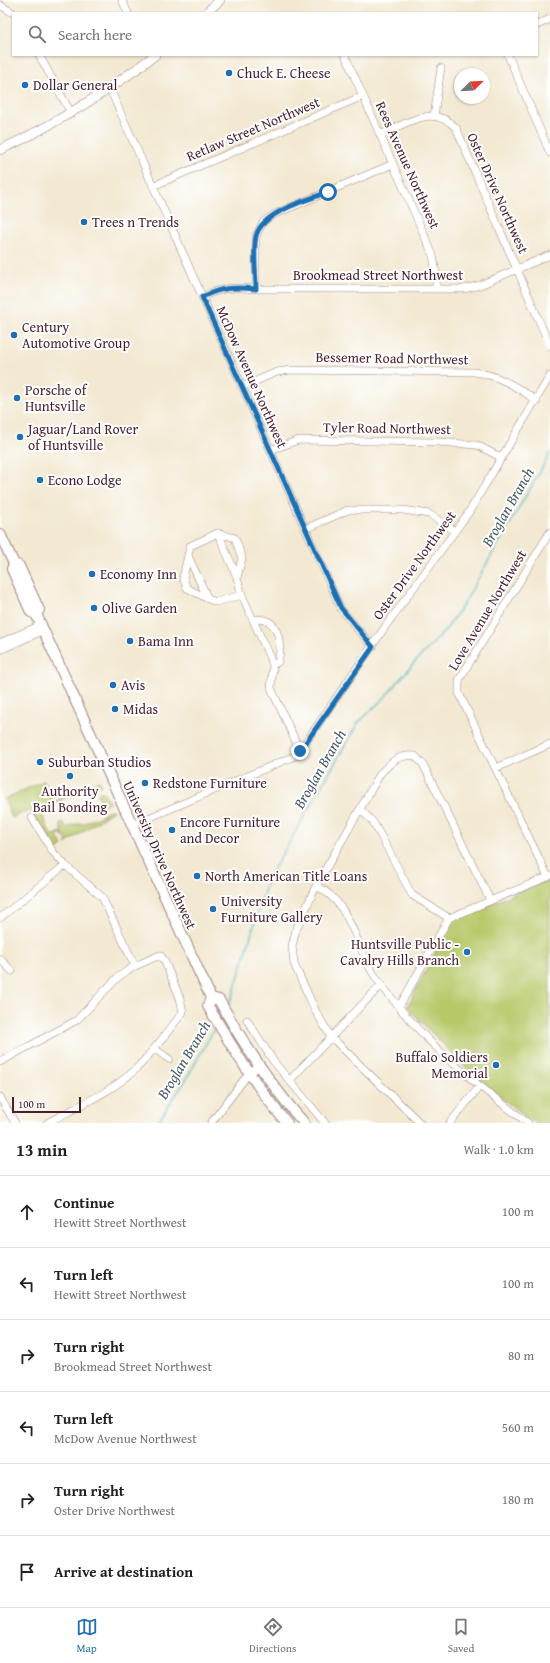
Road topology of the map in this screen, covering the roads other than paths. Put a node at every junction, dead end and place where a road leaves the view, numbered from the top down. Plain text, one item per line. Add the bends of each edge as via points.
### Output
1 (122, 0) edge
2 (220, 0) edge
3 (0, 5) edge
4 (12, 12) edge
5 (128, 12) edge
6 (207, 12) edge
7 (550, 19) edge
8 (538, 25) edge
9 (39, 56) edge
10 (151, 56) edge
11 (345, 56) edge
12 (508, 56) edge
13 (441, 68) dead end
14 (110, 89) junction
15 (363, 96) junction
16 (71, 114) junction
17 (434, 116) junction
18 (380, 135) junction
19 (0, 150) edge
20 (550, 153) edge
21 (393, 164) junction
22 (153, 186) junction
23 (550, 255) edge
24 (518, 269) junction
25 (256, 289) junction
26 (436, 289) junction
27 (202, 297) junction
28 (550, 346) edge
29 (550, 376) edge
30 (242, 387) junction
31 (537, 400) junction
32 (270, 450) junction
33 (502, 458) junction
34 (305, 529) junction
35 (455, 531) junction
36 (218, 532) junction
37 (550, 532) edge
38 (0, 534) edge
39 (188, 556) junction
40 (237, 578) junction
41 (242, 595) junction
42 (208, 599) junction
43 (254, 620) junction
44 (42, 628) junction
45 (0, 643) edge
46 (373, 647) junction
47 (0, 650) edge
48 (273, 665) junction
49 (550, 744) edge
50 (300, 751) junction
51 (496, 768) junction
52 (361, 810) junction
53 (32, 818) dead end
54 (132, 825) junction
55 (65, 865) junction
56 (549, 876) edge
57 (316, 886) junction
58 (490, 900) junction
59 (0, 918) edge
60 (449, 918) junction
61 (0, 959) edge
62 (135, 966) junction
63 (12, 971) dead end
64 (381, 985) junction
65 (210, 998) junction
66 (399, 1007) junction
67 (247, 1020) dead end
68 (331, 1037) junction
69 (155, 1049) junction
70 (169, 1059) dead end
71 (0, 1062) edge
72 (260, 1066) junction
73 (249, 1073) junction
74 (290, 1080) junction
75 (480, 1086) junction
76 (0, 1097) edge
77 (15, 1123) edge
78 (47, 1123) edge
79 (212, 1123) edge
80 (287, 1123) edge
81 (304, 1123) edge
82 (325, 1123) edge
83 (420, 1123) edge
84 (450, 1123) edge
85 (528, 1123) edge

1 - 5 street
2 - 6 main road
3 - 4 street
7 - 8 street
9 - 16 street
10 - 14 main road
11 - 15 street, Rees Avenue Northwest
12 - 20 street
13 - 17 street
14 - 16 main road
14 - 22 street, McDow Avenue Northwest
15 - 18 street, Rees Avenue Northwest
15 - 22 street, Retlaw Street Northwest
16 - 19 main road
17 - 18 street via 416,119
17 - 24 street, Oster Drive Northwest via 445,119 456,128
18 - 21 street, Rees Avenue Northwest
21 - 25 street via 275,214 263,222 256,236
21 - 26 street, Rees Avenue Northwest via 433,255
22 - 27 street, McDow Avenue Northwest
23 - 24 street, Brookmead Street Northwest
24 - 26 street, Brookmead Street Northwest via 473,288
24 - 28 street, Oster Drive Northwest
25 - 26 street, Brookmead Street Northwest
25 - 27 street, Brookmead Street Northwest via 233,287 217,290
27 - 30 street, McDow Avenue Northwest
29 - 31 street, Oster Drive Northwest
30 - 31 street, Bessemer Road Northwest via 277,372 291,370 474,372 487,373 503,380
30 - 32 street, McDow Avenue Northwest
31 - 33 street, Oster Drive Northwest
32 - 33 street, Tyler Road Northwest via 299,440 445,442 477,445
32 - 34 street, McDow Avenue Northwest
33 - 35 street, Oster Drive Northwest
34 - 35 street via 348,510 403,510 429,514
34 - 46 street, McDow Avenue Northwest via 341,608
35 - 46 street, Oster Drive Northwest
36 - 39 street via 190,546
36 - 40 street
36 - 40 street via 235,538 242,558
37 - 51 street, Love Avenue Northwest via 459,680 459,693
38 - 44 highway, University Drive Northwest via 14,564 19,566 25,578 39,610 36,614
39 - 42 street
39 - 42 street via 183,578 187,588
40 - 41 street
41 - 42 street via 216,602
41 - 43 street
43 - 48 street
43 - 48 street via 261,618 272,623 279,635 281,650 278,662
44 - 45 street
44 - 47 street
44 - 54 highway, University Drive Northwest
46 - 50 street, Oster Drive Northwest
48 - 50 street via 271,688
49 - 51 street
50 - 54 street, Oster Drive Northwest via 297,755
51 - 56 street, Love Avenue Northwest
52 - 57 street
52 - 58 street via 380,774 392,761 405,755 415,756 423,764
52 - 60 street via 373,822 412,895
53 - 55 street via 53,852
54 - 65 highway, University Drive Northwest
55 - 59 street
55 - 62 street via 102,897
56 - 58 street
57 - 64 street via 337,901
57 - 68 street via 296,930 292,946 294,964 316,1012
58 - 60 street
60 - 66 street
61 - 63 street
62 - 69 street via 160,956 180,998 183,1012
62 - 71 street via 118,977 77,1020
64 - 66 street
64 - 68 street
65 - 72 highway, University Drive Northwest via 218,1000
65 - 73 highway, University Drive Northwest via 208,1006
66 - 75 street via 429,1040
67 - 74 street via 274,1062
68 - 74 street
68 - 83 street
69 - 70 street
69 - 78 street via 135,1070 112,1086
72 - 73 street
72 - 81 highway, University Drive Northwest
73 - 79 street
73 - 80 highway, University Drive Northwest via 270,1104
74 - 82 street
75 - 84 street
75 - 85 street
76 - 77 street

